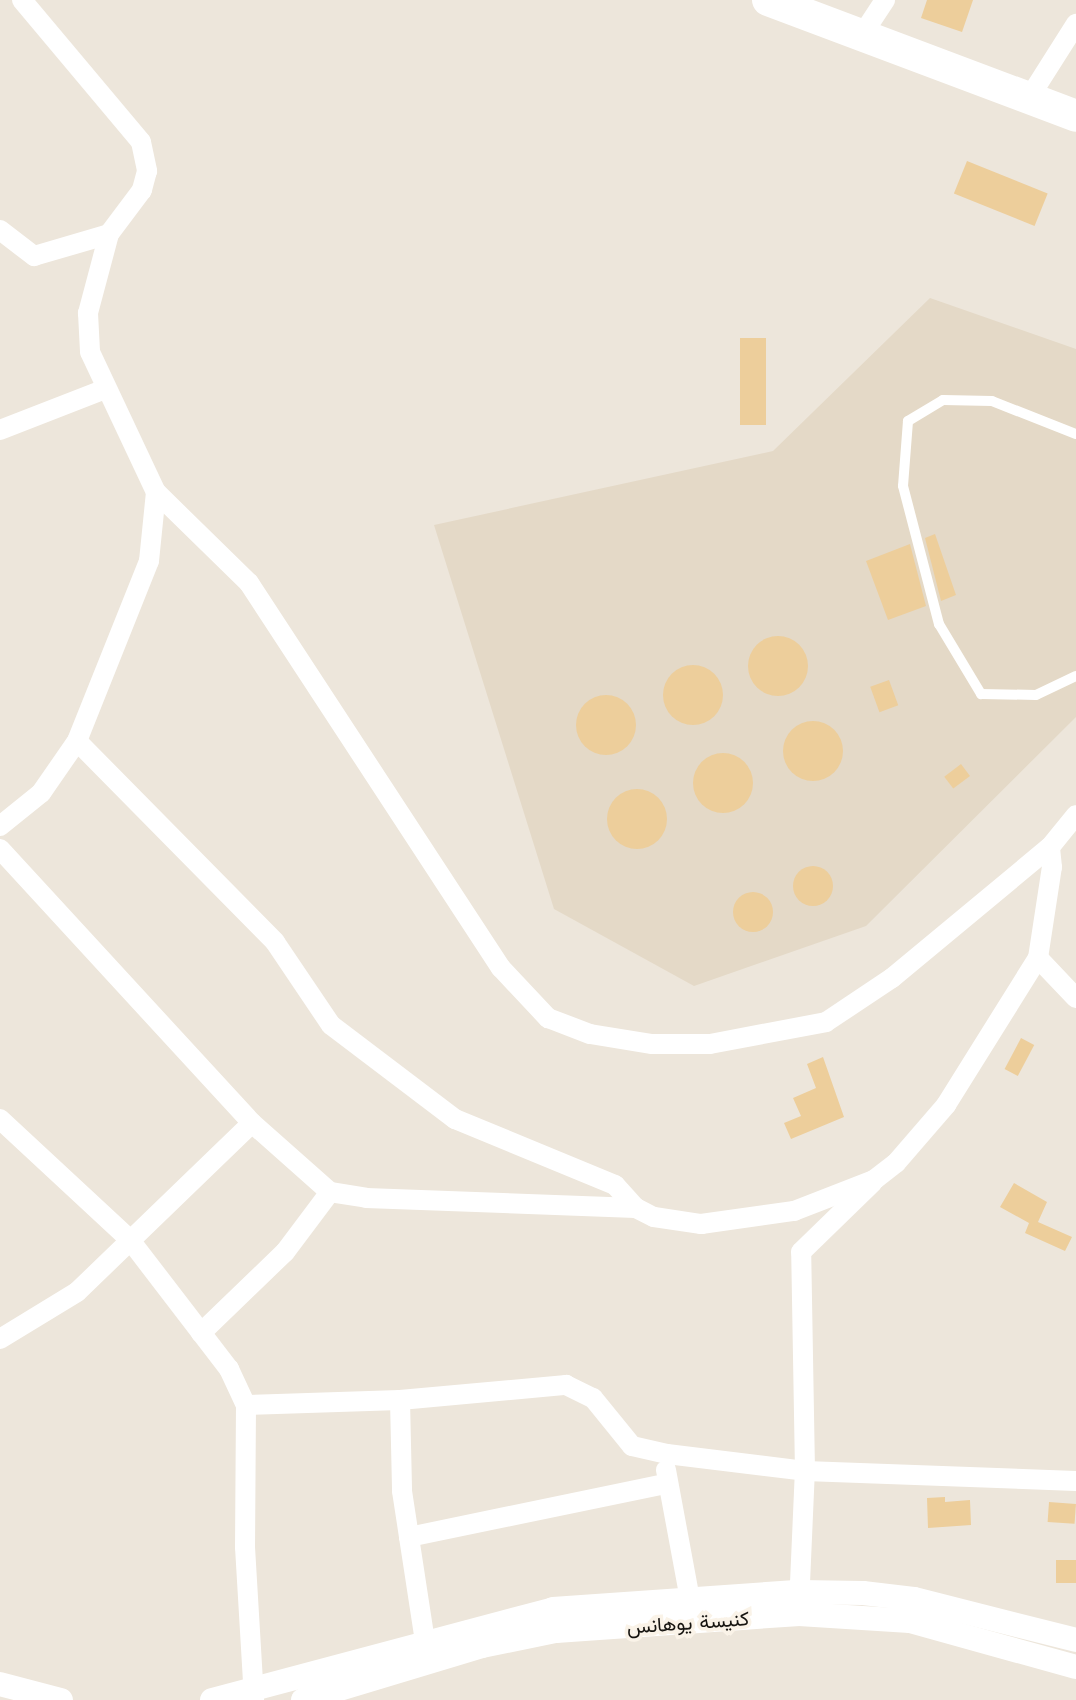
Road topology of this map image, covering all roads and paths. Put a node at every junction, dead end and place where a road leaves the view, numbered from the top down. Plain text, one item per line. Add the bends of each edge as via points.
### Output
1 (22, 0) edge
2 (768, 0) edge
3 (885, 0) edge
4 (1076, 24) edge
5 (862, 35) junction
6 (1029, 98) junction
7 (1073, 113) edge
8 (0, 231) edge
9 (109, 234) junction
10 (105, 389) junction
11 (0, 430) edge
12 (1076, 434) edge
13 (156, 492) junction
14 (1076, 676) edge
15 (77, 741) junction
16 (1076, 815) edge
17 (0, 826) edge
18 (1050, 847) junction
19 (0, 849) edge
20 (1038, 958) junction
21 (1076, 998) edge
22 (0, 1119) edge
23 (252, 1123) junction
24 (874, 1180) junction
25 (330, 1192) junction
26 (636, 1208) junction
27 (130, 1240) junction
28 (201, 1333) junction
29 (0, 1339) edge
30 (400, 1400) junction
31 (246, 1405) junction
32 (667, 1454) junction
33 (805, 1471) junction
34 (1076, 1481) edge
35 (666, 1484) junction
36 (409, 1537) junction
37 (799, 1603) junction
38 (693, 1612) junction
39 (997, 1632) junction
40 (1076, 1640) edge
41 (425, 1642) junction
42 (1076, 1667) edge
43 (0, 1684) edge
44 (253, 1696) edge
45 (54, 1699) edge
46 (212, 1700) edge
47 (303, 1700) edge

1 - 9 street via 141,142 147,171 142,190
2 - 5 highway
3 - 5 street
4 - 6 street
5 - 6 highway
6 - 7 highway
8 - 9 street via 34,256
9 - 10 street via 88,313 90,352
10 - 11 street
10 - 13 street
12 - 14 lane via 992,401 943,400 908,421 903,486 939,624 981,694 1036,695
13 - 15 street via 149,561
13 - 18 street via 249,583 501,968 548,1018 590,1034 652,1044 710,1044 826,1022 892,978
15 - 17 street via 41,793
15 - 26 street via 275,942 331,1025 455,1119 615,1185
16 - 18 street
18 - 20 street
19 - 23 street
20 - 21 street
20 - 24 street via 946,1105
22 - 27 street
23 - 25 street
23 - 27 street
24 - 26 street via 794,1211 701,1224 654,1217
24 - 33 street via 801,1252
25 - 26 street via 366,1198
25 - 28 street via 285,1252
27 - 28 street
27 - 29 street via 77,1292
28 - 31 street via 229,1369
30 - 31 street
30 - 32 street via 566,1385 593,1398 632,1446
30 - 36 street
31 - 44 street via 245,1547
32 - 33 street
32 - 35 street
33 - 34 street
33 - 37 street
35 - 36 street
35 - 38 street
36 - 41 street
37 - 38 street
37 - 39 street via 914,1599
38 - 41 street via 553,1609
38 - 47 street, كنيسة يوهانس via 482,1646
39 - 40 street
39 - 42 street
41 - 44 street
43 - 45 street
44 - 46 street

